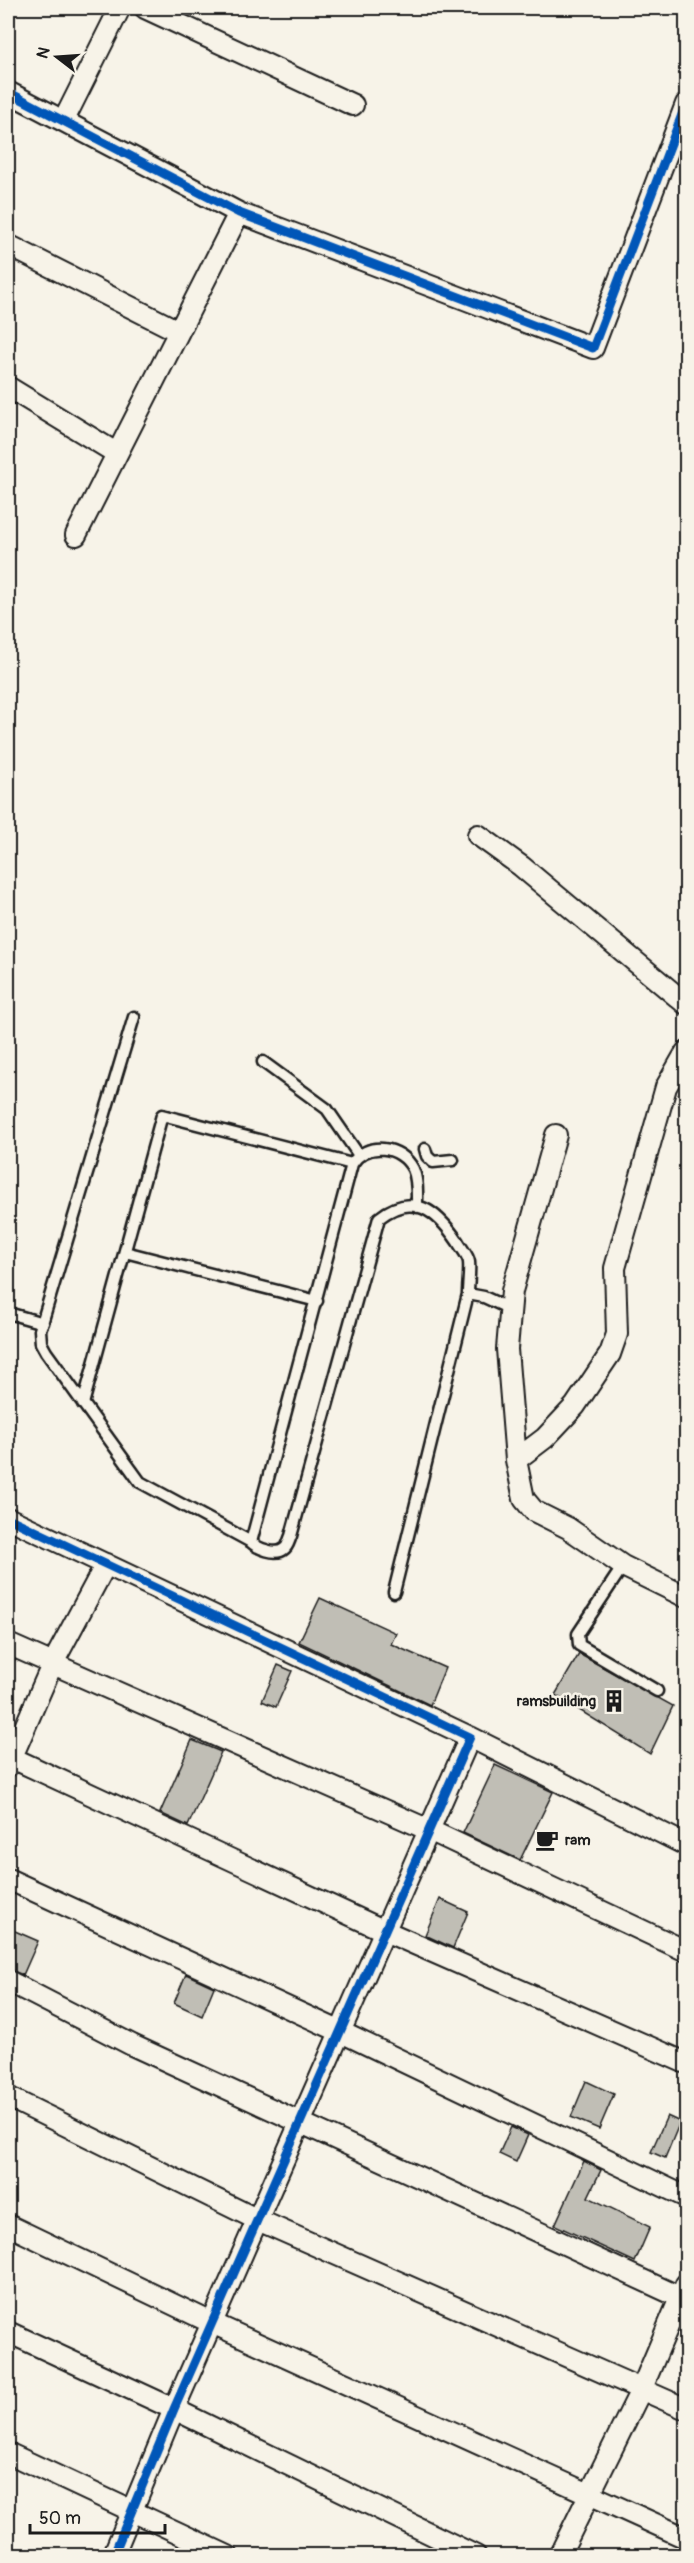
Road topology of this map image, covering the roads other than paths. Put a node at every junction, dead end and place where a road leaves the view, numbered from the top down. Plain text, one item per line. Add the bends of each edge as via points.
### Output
1 (120, 8) edge
2 (145, 8) edge
3 (8, 92) edge
4 (687, 104) edge
5 (353, 105) dead end
6 (64, 120) junction
7 (239, 213) junction
8 (8, 245) edge
9 (178, 331) junction
10 (8, 387) edge
11 (116, 453) junction
12 (76, 535) dead end
13 (478, 835) dead end
14 (687, 1004) edge
15 (134, 1017) dead end
16 (687, 1052) edge
17 (263, 1062) dead end
18 (556, 1135) dead end
19 (425, 1149) dead end
20 (355, 1160) junction
21 (453, 1160) dead end
22 (433, 1162) junction
23 (416, 1180) junction
24 (417, 1207) junction
25 (125, 1252) junction
26 (468, 1294) junction
27 (318, 1301) junction
28 (510, 1309) junction
29 (8, 1314) edge
30 (43, 1323) junction
31 (83, 1404) junction
32 (516, 1460) junction
33 (8, 1518) edge
34 (251, 1542) junction
35 (106, 1564) junction
36 (623, 1566) junction
37 (394, 1592) dead end
38 (687, 1597) edge
39 (8, 1644) edge
40 (52, 1665) junction
41 (657, 1691) dead end
42 (470, 1737) junction
43 (9, 1760) edge
44 (429, 1830) junction
45 (687, 1845) edge
46 (8, 1879) edge
47 (385, 1931) junction
48 (687, 1952) edge
49 (8, 1982) edge
50 (341, 2032) junction
51 (687, 2064) edge
52 (8, 2097) edge
53 (301, 2121) junction
54 (687, 2197) edge
55 (258, 2220) junction
56 (8, 2225) edge
57 (684, 2294) edge
58 (212, 2323) junction
59 (8, 2332) edge
60 (642, 2388) junction
61 (174, 2409) junction
62 (687, 2409) edge
63 (8, 2453) edge
64 (589, 2493) junction
65 (132, 2511) junction
66 (687, 2538) edge
67 (113, 2556) edge
68 (228, 2556) edge
69 (476, 2556) edge
70 (559, 2556) edge

1 - 6 street
2 - 5 street
3 - 6 street
4 - 7 street via 593,348
6 - 7 street
7 - 9 street
8 - 9 street
9 - 11 street
10 - 11 street
11 - 12 street
13 - 14 street
15 - 30 lane
16 - 32 street via 666,1087 615,1268 617,1334 610,1354 575,1406 545,1438
17 - 20 lane via 327,1108
18 - 28 street
19 - 22 lane
20 - 23 lane via 371,1148 388,1150 402,1156 415,1172
20 - 25 lane via 162,1115
20 - 27 lane
21 - 22 lane
22 - 23 lane
23 - 24 lane
24 - 26 lane via 436,1215 469,1260
24 - 34 lane via 392,1209 379,1218 286,1549 273,1551
25 - 27 lane
25 - 31 lane
26 - 28 lane
26 - 37 lane
27 - 34 lane
28 - 32 street via 507,1349
29 - 30 lane
30 - 31 lane via 41,1343
31 - 34 lane via 140,1482
32 - 36 street via 524,1500 534,1511 568,1528
33 - 35 street
35 - 40 street
35 - 42 street
36 - 38 street
36 - 41 lane via 577,1640 579,1645
39 - 40 street
40 - 43 street
40 - 44 street
42 - 44 street
42 - 45 street
43 - 47 street
44 - 47 street
44 - 48 street
46 - 50 street
47 - 50 street
47 - 51 street
49 - 53 street via 132,2045
50 - 53 street
50 - 54 street
52 - 55 street
53 - 55 street
53 - 57 street
55 - 58 street
55 - 60 street
56 - 58 street
57 - 60 street
58 - 61 street
58 - 64 street
59 - 61 street
60 - 62 street
60 - 64 street
61 - 65 street
61 - 69 street
63 - 65 street
64 - 66 street
64 - 70 street
65 - 67 street
65 - 68 street

